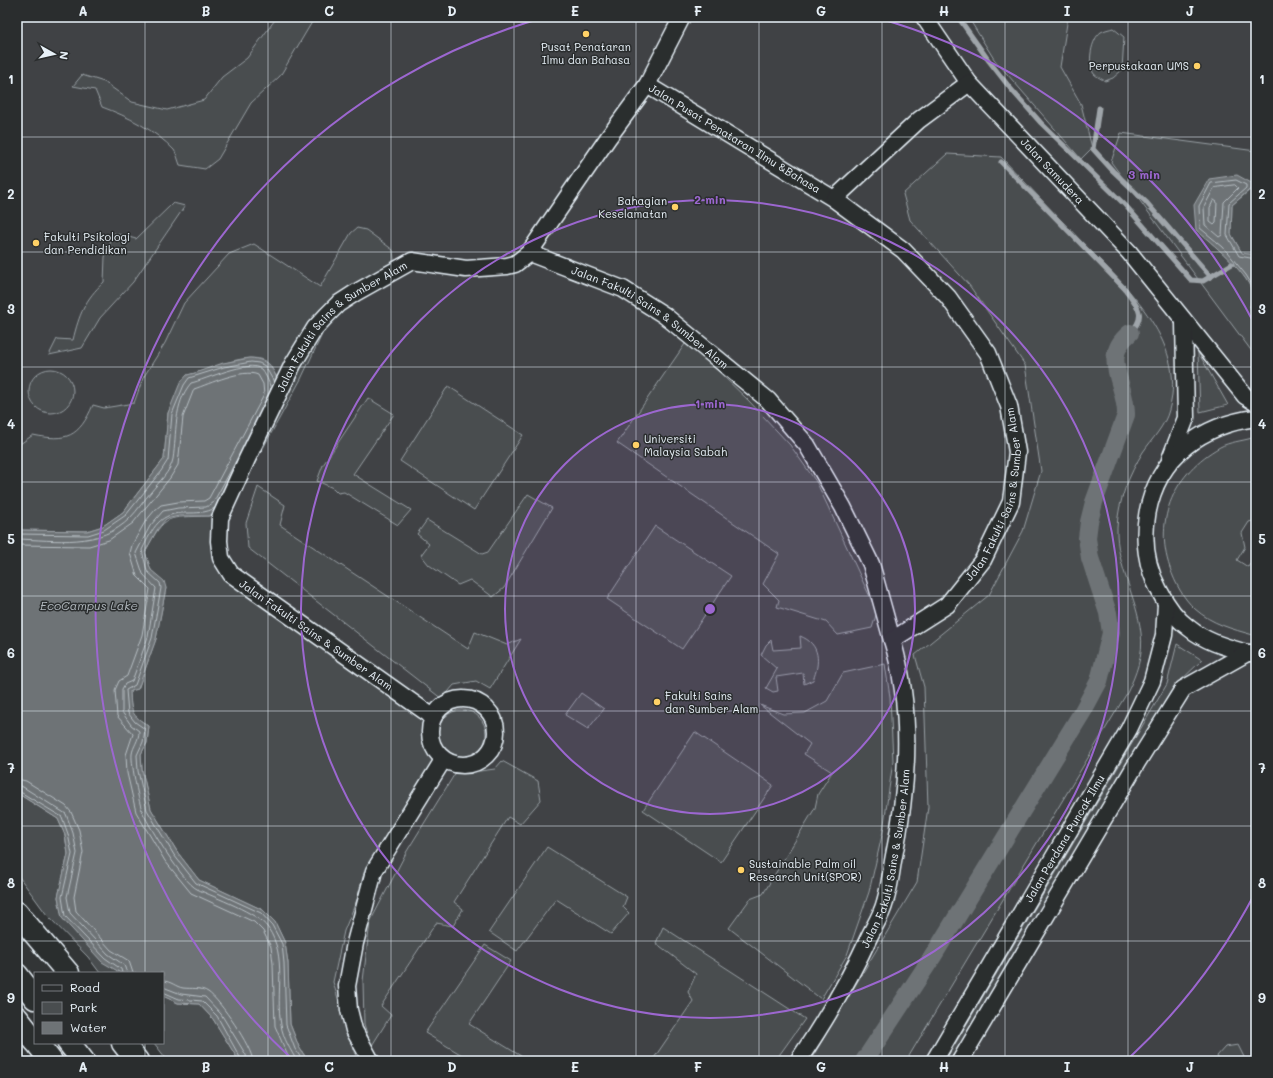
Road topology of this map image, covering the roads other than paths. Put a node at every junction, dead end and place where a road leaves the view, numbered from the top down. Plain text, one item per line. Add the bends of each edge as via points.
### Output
1 (682, 17) edge
2 (924, 17) edge
3 (969, 83) junction
4 (647, 85) junction
5 (834, 199) junction
6 (529, 253) junction
7 (1184, 322) junction
8 (1256, 403) edge
9 (1256, 418) edge
10 (1166, 468) junction
11 (1166, 604) junction
12 (892, 640) junction
13 (1252, 653) edge
14 (433, 717) junction
15 (443, 760) junction
16 (17, 913) edge
17 (67, 972) edge
18 (17, 975) edge
19 (34, 997) edge
20 (17, 1018) edge
21 (34, 1039) edge
22 (38, 1044) edge
23 (70, 1044) edge
24 (124, 1044) edge
25 (51, 1061) edge
26 (83, 1061) edge
27 (137, 1061) edge
28 (371, 1061) edge
29 (798, 1061) edge
30 (934, 1061) edge
31 (960, 1061) edge

1 - 4 street
2 - 3 street, Jalan Samudera
3 - 5 street via 918,120
3 - 7 street, Jalan Samudera via 1129,252
4 - 5 street, Jalan Pusat Penataran Ilmu &Bahasa
4 - 6 street, Jalan Pusat Penataran Ilmu &Bahasa
5 - 12 street, Jalan Fakulti Sains & Sumber Alam via 904,250 948,298 988,353 1009,406 1017,452 1010,502 983,560 947,605
6 - 12 street, Jalan Fakulti Sains & Sumber Alam via 623,289 664,314 768,400 807,445 843,507 871,564
6 - 14 street, Jalan Fakulti Sains & Sumber Alam via 516,264 466,269 412,261 338,304 315,328 293,364 220,518 219,541 222,558 231,574
7 - 8 street, Jalan Samudera via 1245,396
7 - 10 street via 1186,418
9 - 10 street via 1218,427 1186,446
10 - 11 street via 1152,493 1145,521 1145,550 1152,579
11 - 13 street via 1188,628 1216,645
11 - 30 street, Jalan Perdana Puncak Ilmu via 1164,635 1152,681 1129,729
12 - 29 street, Jalan Fakulti Sains & Sumber Alam via 897,654 905,709 907,768 897,845 885,903 836,1002
13 - 31 street, Jalan Perdana Puncak Ilmu via 1183,689
14 - 15 street via 429,736
14 - 15 street via 440,707 462,698 483,705 494,722 494,742 490,752 482,759 463,766
15 - 28 street via 374,871 355,943 347,986 349,1010 354,1030
16 - 17 highway
18 - 19 highway
20 - 21 highway
22 - 25 highway
23 - 26 highway
24 - 27 highway

